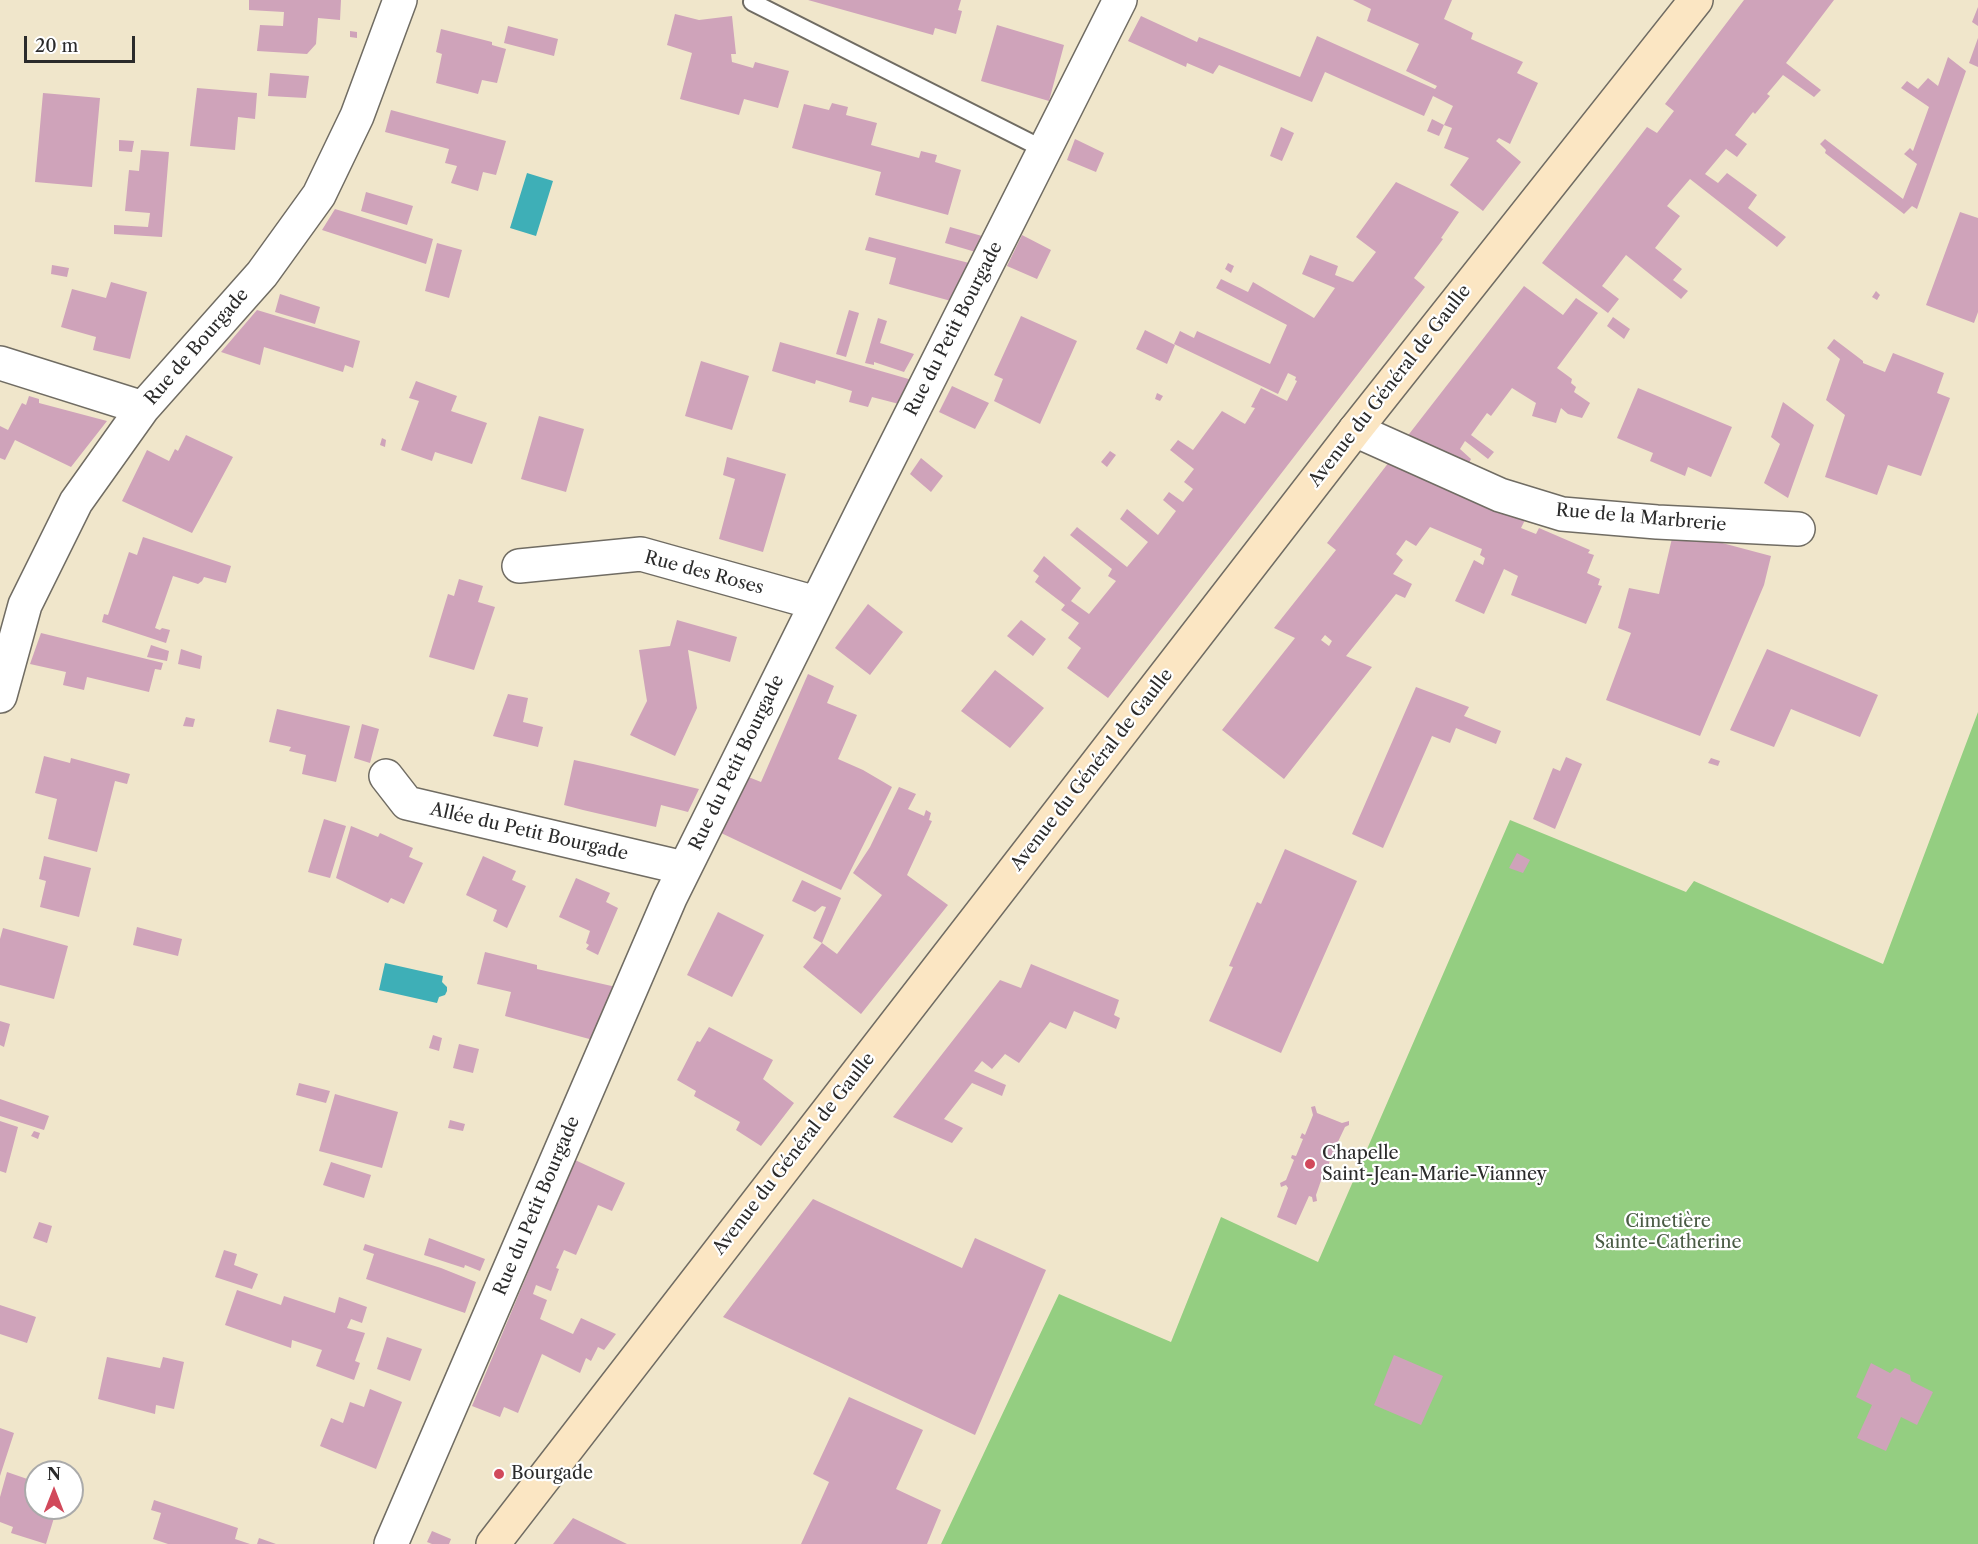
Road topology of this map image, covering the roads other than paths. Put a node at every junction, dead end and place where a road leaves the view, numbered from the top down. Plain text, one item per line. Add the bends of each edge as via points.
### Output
1 (400, 0) edge
2 (1120, 0) edge
3 (1696, 0) edge
4 (752, 2) dead end
5 (1045, 150) junction
6 (0, 363) edge
7 (143, 408) junction
8 (1355, 430) junction
9 (1798, 529) dead end
10 (519, 567) dead end
11 (816, 603) junction
12 (0, 696) edge
13 (386, 776) dead end
14 (684, 868) junction
15 (391, 1544) edge
16 (493, 1544) edge

1 - 7 street, Rue de Bourgade via 357,116 319,195 262,274
2 - 5 street, Rue du Petit Bourgade
3 - 8 main road, Avenue du Général de Gaulle
4 - 5 lane
5 - 11 street, Rue du Petit Bourgade
6 - 7 street
7 - 12 street, Rue de Bourgade via 76,502 25,605
8 - 9 street, Rue de la Marbrerie via 1500,495 1562,514
8 - 16 main road, Avenue du Général de Gaulle
10 - 11 street, Rue des Roses via 641,554
11 - 14 street, Rue du Petit Bourgade
13 - 14 street, Allée du Petit Bourgade via 407,803
14 - 15 street, Rue du Petit Bourgade

